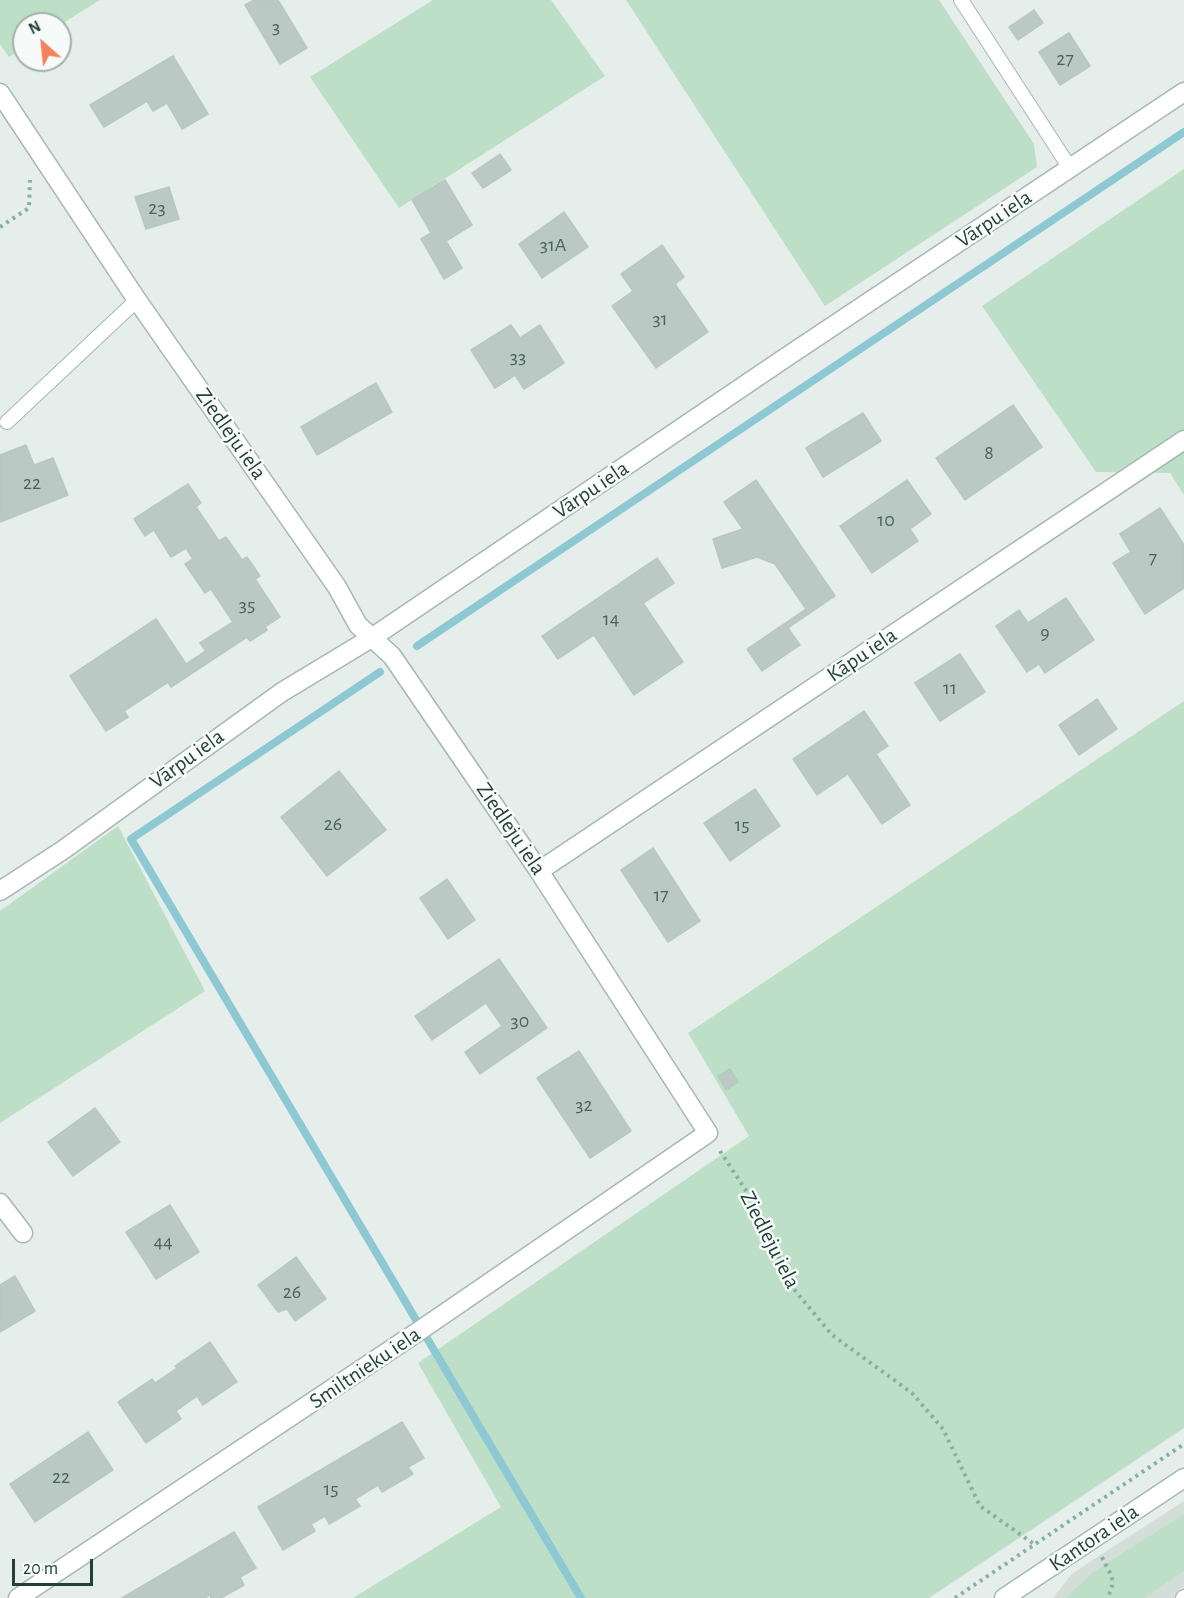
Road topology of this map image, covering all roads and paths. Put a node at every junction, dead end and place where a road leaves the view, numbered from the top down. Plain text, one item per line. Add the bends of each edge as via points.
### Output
1 (960, 0) edge
2 (1184, 92) edge
3 (0, 93) edge
4 (1070, 168) junction
5 (30, 179) dead end
6 (0, 227) edge
7 (137, 300) junction
8 (7, 422) dead end
9 (1184, 440) edge
10 (373, 637) junction
11 (539, 871) junction
12 (0, 891) edge
13 (708, 1133) junction
14 (0, 1203) edge
15 (23, 1233) dead end
16 (1184, 1444) edge
17 (1184, 1478) edge
18 (1034, 1544) junction
19 (1016, 1595) edge
20 (18, 1598) edge
21 (956, 1598) edge

1 - 4 lane
2 - 4 street, Vārpu iela
3 - 7 street, Ziedleju iela
4 - 10 street, Vārpu iela
5 - 6 path via 29,208
7 - 8 lane
7 - 10 street, Ziedleju iela via 337,587 358,625
9 - 11 street, Kāpu iela
10 - 11 street, Ziedleju iela via 392,656
10 - 12 street, Vārpu iela via 282,692
11 - 13 street, Ziedleju iela
13 - 18 path, Ziedleju iela via 753,1201 793,1288 832,1335 912,1393 943,1429 980,1506
13 - 20 street, Smiltnieku iela
14 - 15 street
16 - 18 path
17 - 19 street, Kantora iela
18 - 21 path

